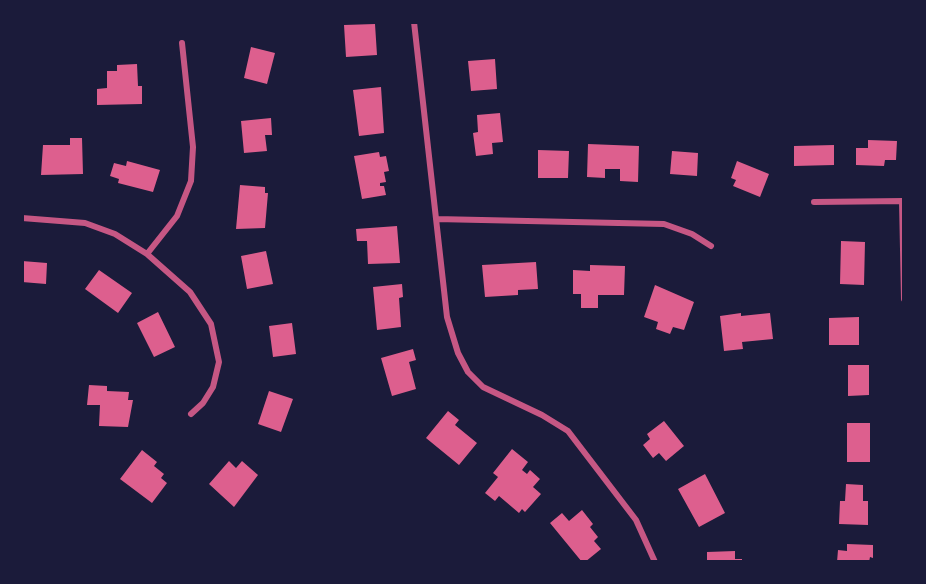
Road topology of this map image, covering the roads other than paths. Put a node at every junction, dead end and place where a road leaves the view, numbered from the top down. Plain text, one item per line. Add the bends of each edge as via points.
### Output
1 (414, 22) edge
2 (182, 43) dead end
3 (903, 201) edge
4 (814, 202) dead end
5 (22, 218) edge
6 (436, 219) junction
7 (711, 246) dead end
8 (147, 254) junction
9 (903, 299) edge
10 (191, 414) dead end
11 (655, 561) edge

1 - 6 street
2 - 8 street via 193,147 191,181 177,216
3 - 4 street
3 - 9 street
5 - 8 street via 96,226
6 - 7 street via 664,224
6 - 11 street via 449,328 468,372 496,395 568,431 636,520
8 - 10 street via 199,302 215,336 217,379 203,403

